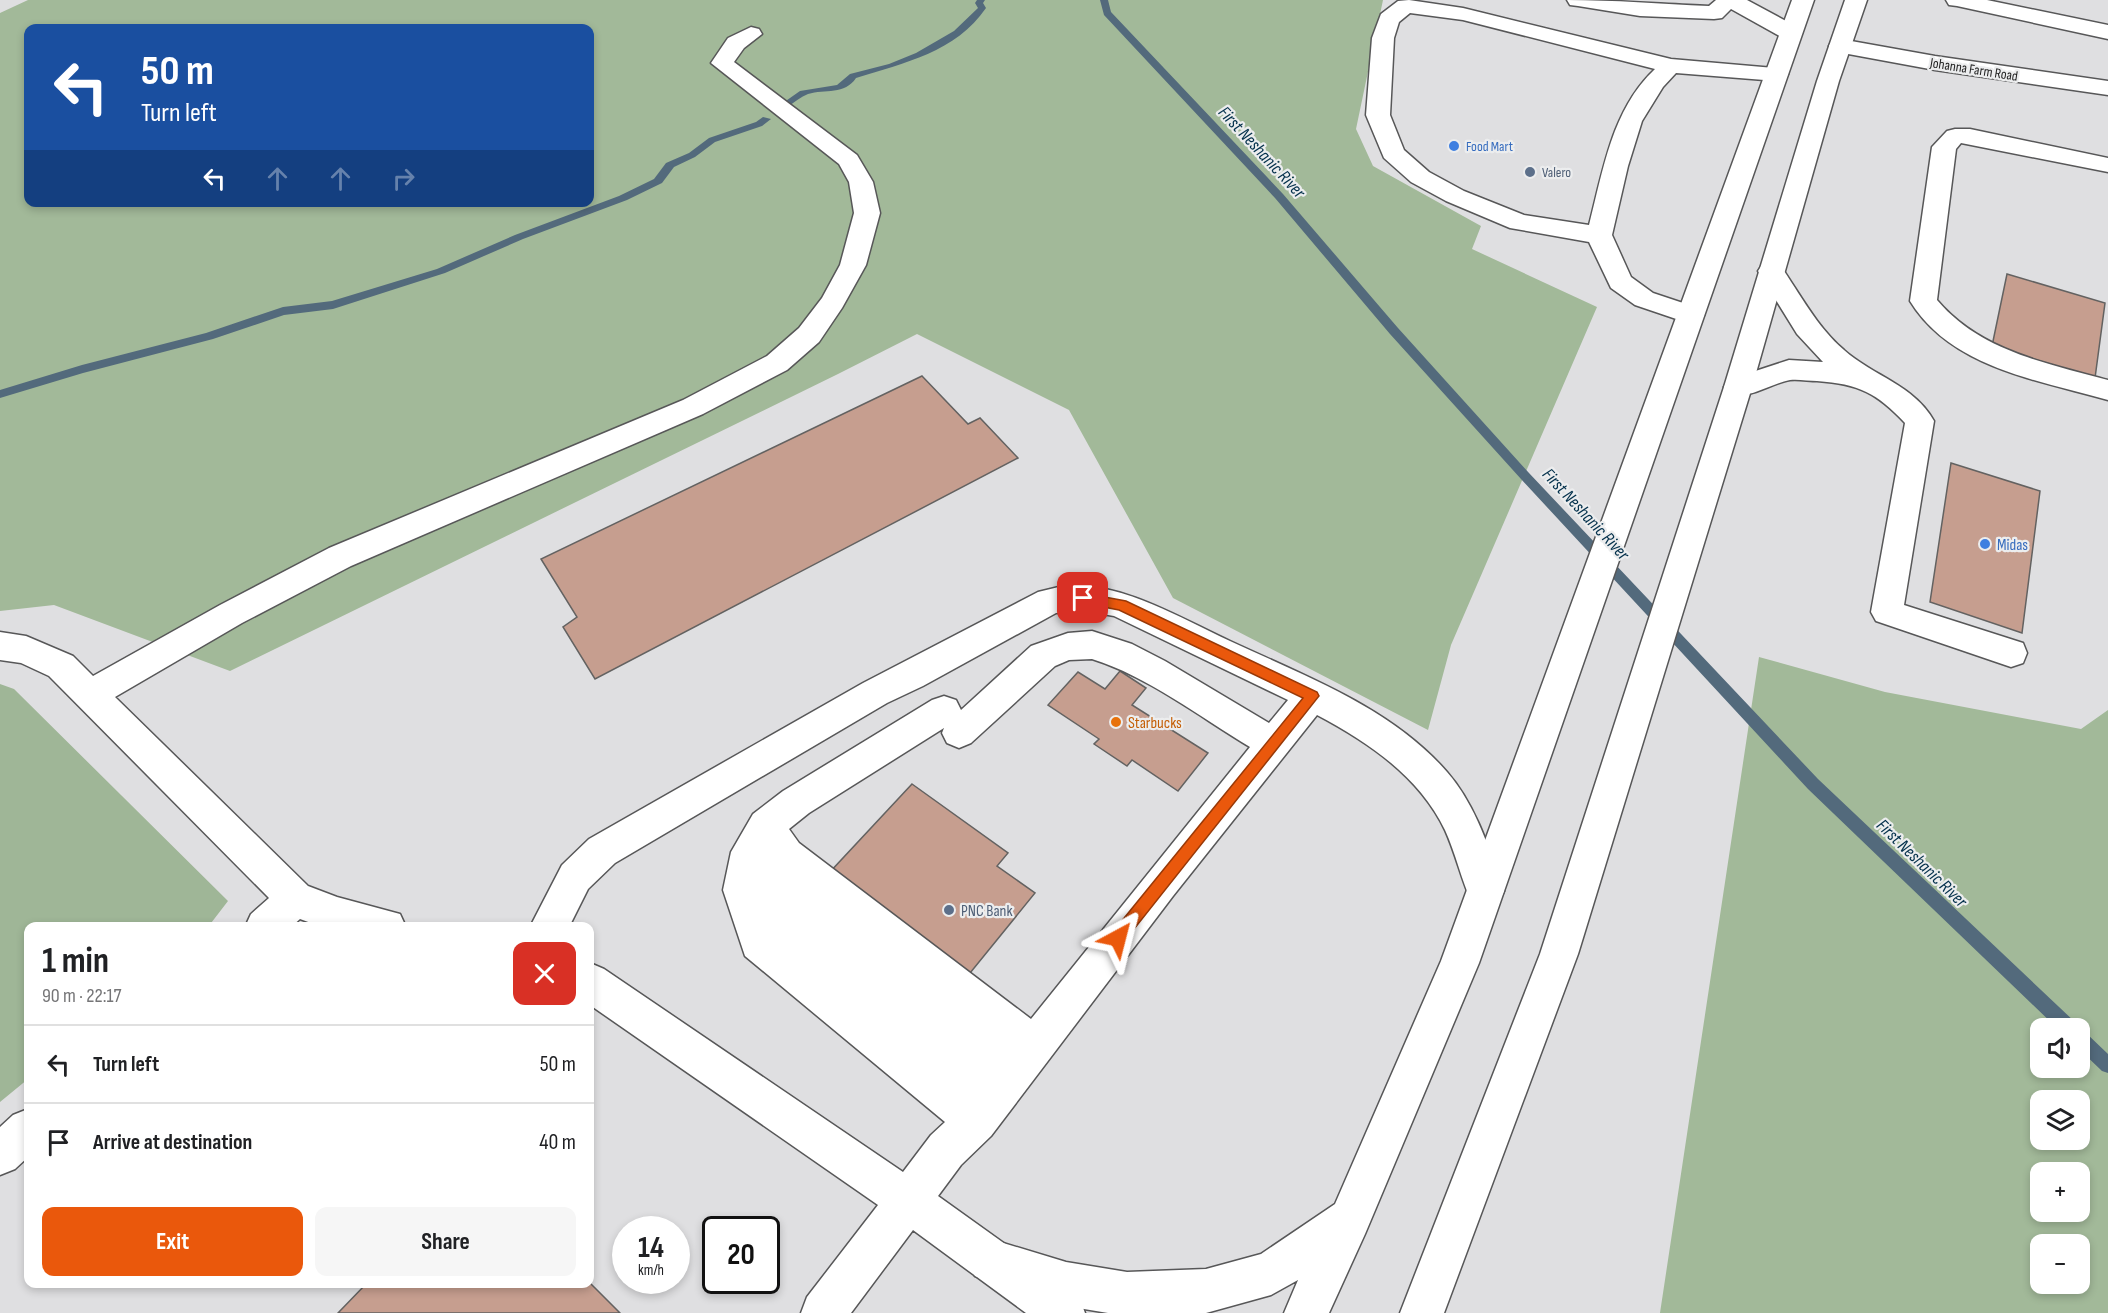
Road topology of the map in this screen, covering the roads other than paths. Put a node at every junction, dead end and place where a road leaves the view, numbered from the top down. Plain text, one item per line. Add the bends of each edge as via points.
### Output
1 (1578, 0) edge
2 (1730, 0) edge
3 (1803, 0) edge
4 (1856, 0) edge
5 (1957, 0) edge
6 (2108, 32) edge
7 (1791, 33) junction
8 (751, 34) dead end
9 (1840, 46) junction
10 (1671, 66) junction
11 (1776, 74) junction
12 (2108, 88) edge
13 (2108, 165) edge
14 (1599, 235) junction
15 (1771, 271) junction
16 (1691, 315) junction
17 (1863, 378) junction
18 (1738, 387) junction
19 (2108, 390) edge
20 (0, 646) edge
21 (2011, 653) dead end
22 (91, 694) junction
23 (1312, 696) junction
24 (1274, 744) junction
25 (758, 839) junction
26 (1485, 891) junction
27 (295, 899) junction
28 (270, 922) edge
29 (366, 922) edge
30 (552, 922) edge
31 (594, 985) edge
32 (1005, 1083) junction
33 (24, 1133) edge
34 (0, 1154) edge
35 (908, 1200) junction
36 (1350, 1219) junction
37 (990, 1260) junction
38 (823, 1313) edge
39 (1063, 1313) edge
40 (1306, 1313) edge
41 (1422, 1313) edge

1 - 2 main road via 1640,10 1714,13
2 - 7 main road
3 - 7 main road
4 - 9 main road
5 - 6 main road
7 - 11 main road
8 - 22 main road via 736,43 722,63 848,160 861,182 867,213 853,265 833,303 809,335 777,363 693,407 340,557
9 - 12 main road, Johanna Farm Road
9 - 15 main road
10 - 11 main road
10 - 14 main road via 1654,79 1623,142
10 - 14 main road via 1463,14 1406,6 1389,19 1383,38 1378,115 1393,153 1420,177 1519,222
11 - 16 main road
13 - 19 main road via 1955,136 1944,147 1923,300 1936,318 1961,339 1987,352
14 - 16 main road via 1620,282 1644,299
15 - 17 main road via 1807,327 1835,358
15 - 18 main road
16 - 26 main road
17 - 18 main road via 1789,370
17 - 21 main road via 1897,397 1920,421 1887,612
18 - 41 main road via 1559,954
20 - 22 main road via 26,650 61,666
22 - 27 main road
23 - 24 main road
23 - 26 main road via 1381,735 1437,785 1458,821
23 - 30 main road via 1121,604 1066,597 1049,601 875,693 602,851 575,877
24 - 25 main road via 1120,654 1092,645 1068,648 1043,656 952,722 796,801
24 - 32 main road
25 - 32 main road via 770,875
25 - 32 main road via 742,890 778,922
26 - 36 main road via 1460,963
27 - 28 main road
27 - 29 main road
31 - 35 main road
32 - 35 main road
33 - 34 main road
35 - 37 main road
35 - 38 main road
36 - 37 main road via 1271,1273 1206,1291 1127,1294 1066,1284
36 - 40 main road
37 - 39 main road

